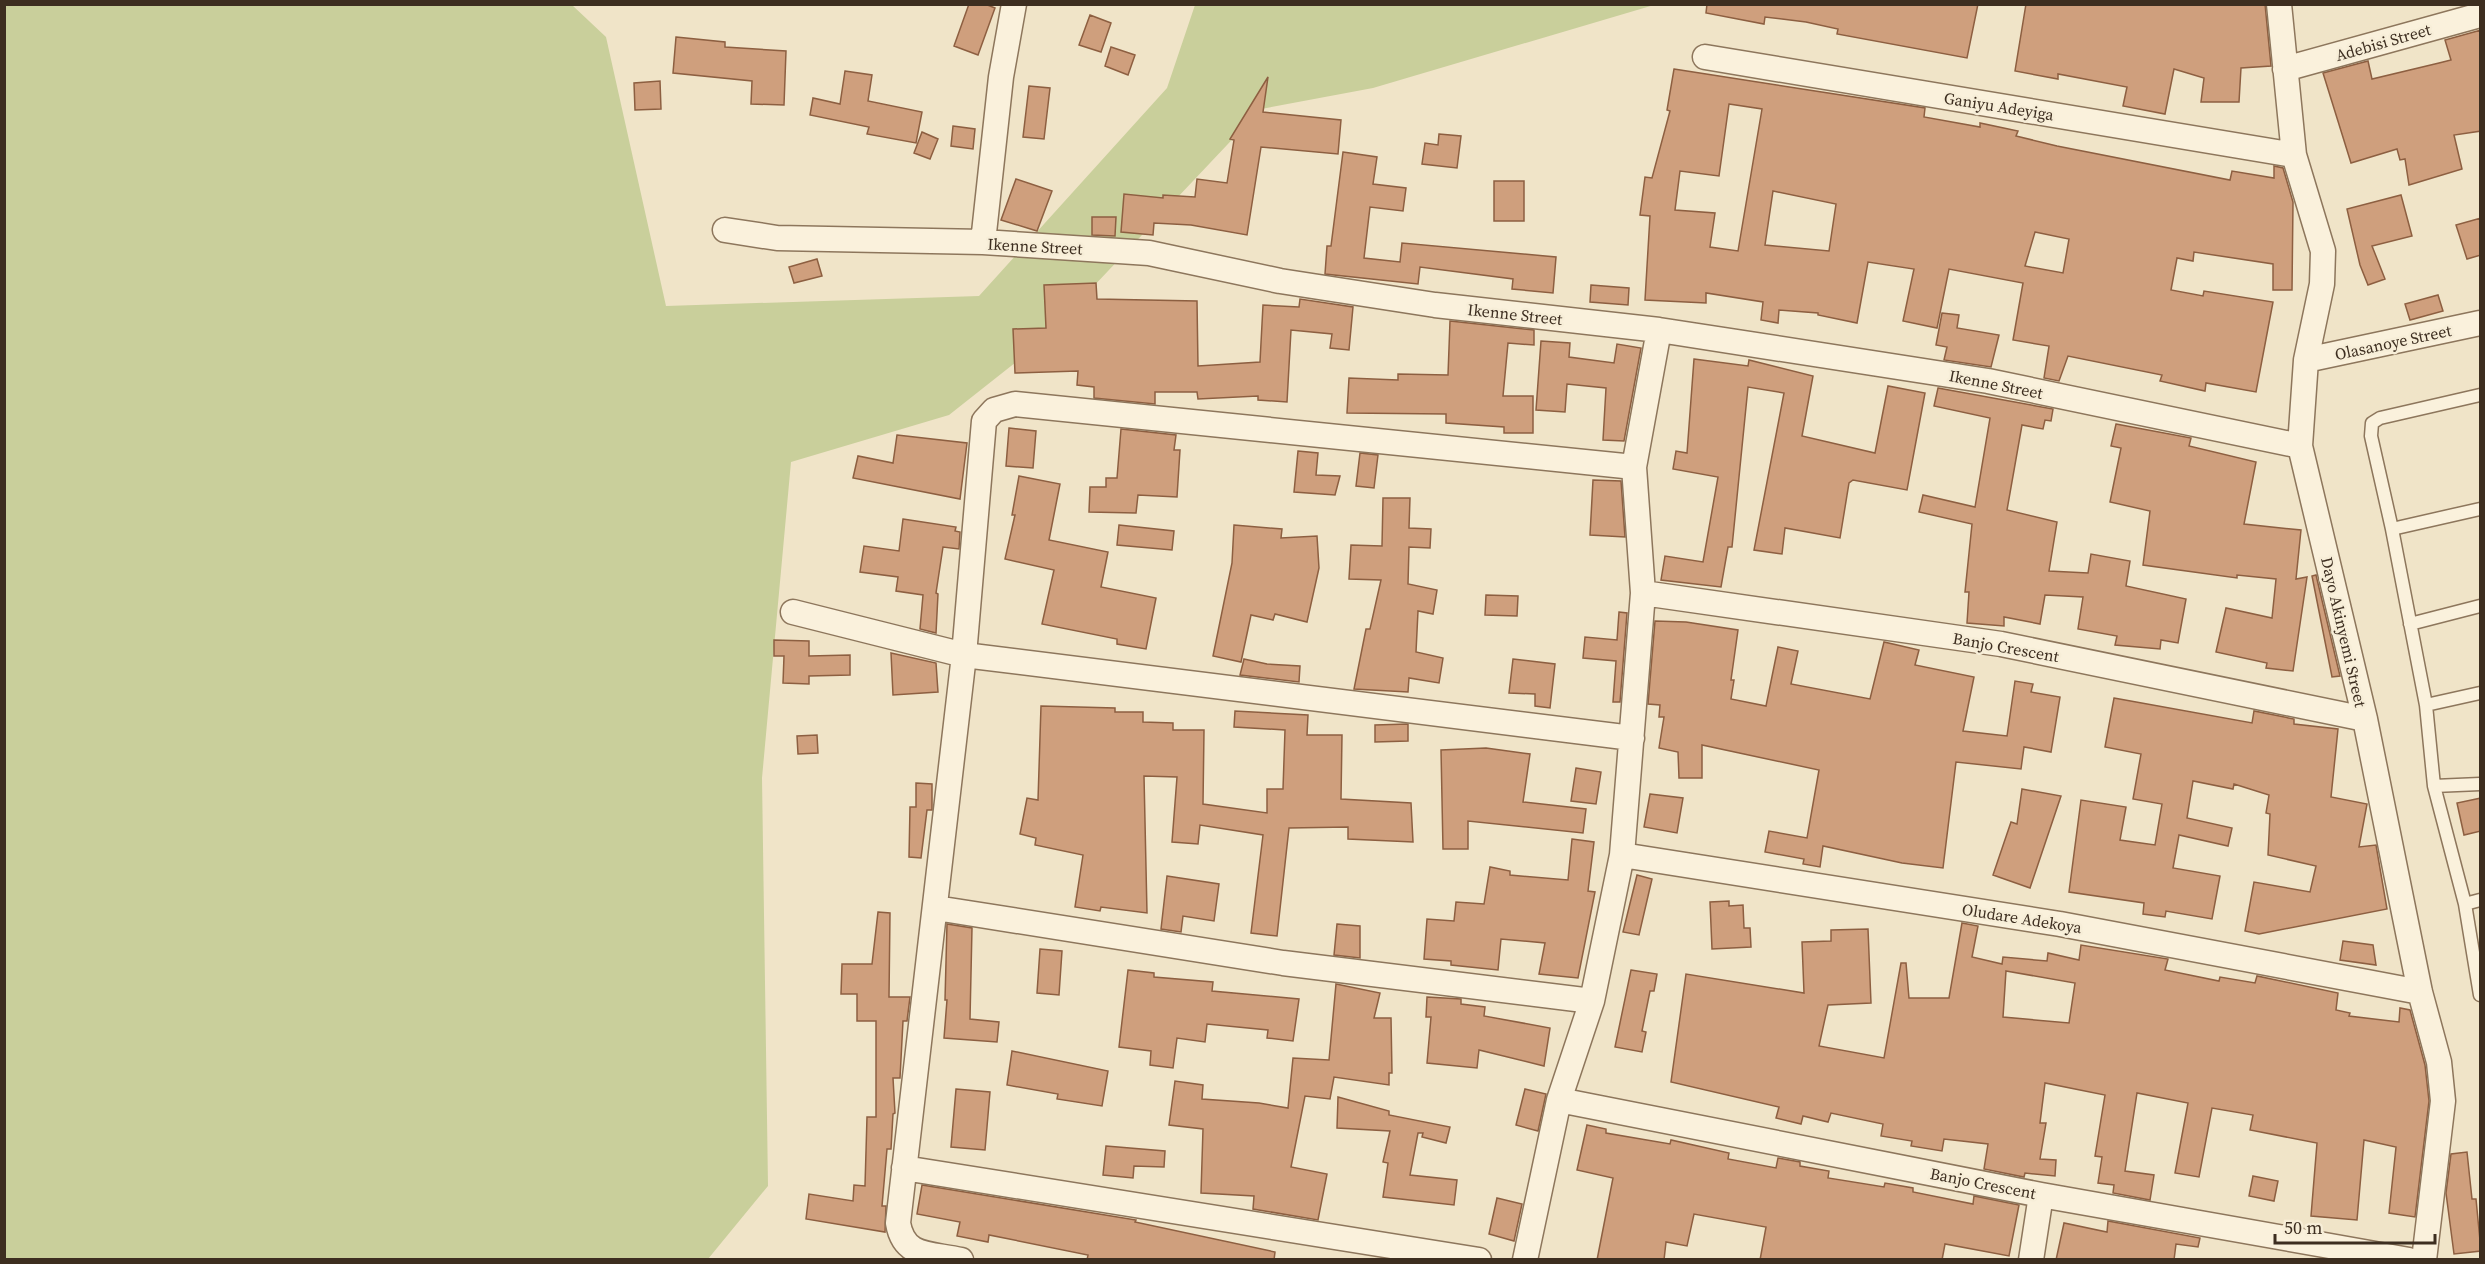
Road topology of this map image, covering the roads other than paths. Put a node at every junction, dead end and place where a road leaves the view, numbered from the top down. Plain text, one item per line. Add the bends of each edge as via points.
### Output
1 (1014, 4) edge
2 (2280, 4) edge
3 (2481, 15) edge
4 (1705, 57) dead end
5 (2285, 69) junction
6 (2294, 155) junction
7 (725, 230) dead end
8 (983, 242) junction
9 (2481, 323) edge
10 (1659, 330) junction
11 (2306, 360) junction
12 (2481, 395) edge
13 (2300, 446) junction
14 (1634, 467) junction
15 (2481, 509) edge
16 (2392, 529) junction
17 (1643, 593) junction
18 (2481, 606) edge
19 (793, 612) dead end
20 (2410, 624) junction
21 (964, 654) junction
22 (2481, 693) edge
23 (2426, 705) junction
24 (2365, 719) junction
25 (1632, 738) junction
26 (2481, 784) edge
27 (2434, 786) junction
28 (1622, 855) junction
29 (2481, 900) edge
30 (2464, 904) junction
31 (936, 908) junction
32 (2420, 992) junction
33 (2481, 995) edge
34 (1592, 1001) junction
35 (1559, 1100) junction
36 (904, 1168) junction
37 (2041, 1195) junction
38 (961, 1260) edge
39 (1479, 1260) edge
40 (1525, 1260) edge
41 (2031, 1260) edge
42 (2409, 1260) edge
43 (2424, 1260) edge

1 - 8 street via 1001,77
2 - 5 street, Dayo Akinyemi Street
3 - 5 street, Adebisi Street
4 - 6 street, Ganiyu Adeyiga
5 - 6 street, Dayo Akinyemi Street
6 - 11 street, Dayo Akinyemi Street via 2323,251 2322,284
7 - 8 street, Ikenne Street via 777,238
8 - 10 street, Ikenne Street via 1149,253 1280,281 1424,303
9 - 11 street, Olasanoye Street
10 - 13 street, Ikenne Street via 1988,381
10 - 14 street
11 - 13 street, Dayo Akinyemi Street
12 - 16 lane via 2372,423 2371,436
13 - 24 street, Dayo Akinyemi Street
14 - 17 street
14 - 21 street via 1015,404 994,410 984,422
15 - 16 lane
16 - 20 lane
17 - 24 street, Banjo Crescent via 2001,644
17 - 25 street
18 - 20 lane
19 - 21 street
20 - 23 lane
21 - 25 street
21 - 31 street
22 - 23 lane
23 - 27 lane
24 - 32 street, Dayo Akinyemi Street
25 - 28 street
26 - 27 lane
27 - 30 lane
28 - 32 street, Oludare Adekoya via 2060,924
28 - 34 street
29 - 30 lane
30 - 33 lane
31 - 34 street via 1283,963
31 - 36 street
32 - 43 street, Dayo Akinyemi Street via 2439,1062 2443,1101
34 - 35 street
35 - 37 street, Banjo Crescent
35 - 40 street
36 - 38 street via 898,1223 901,1240 910,1249
36 - 39 street
37 - 41 street
37 - 42 street, Banjo Crescent

